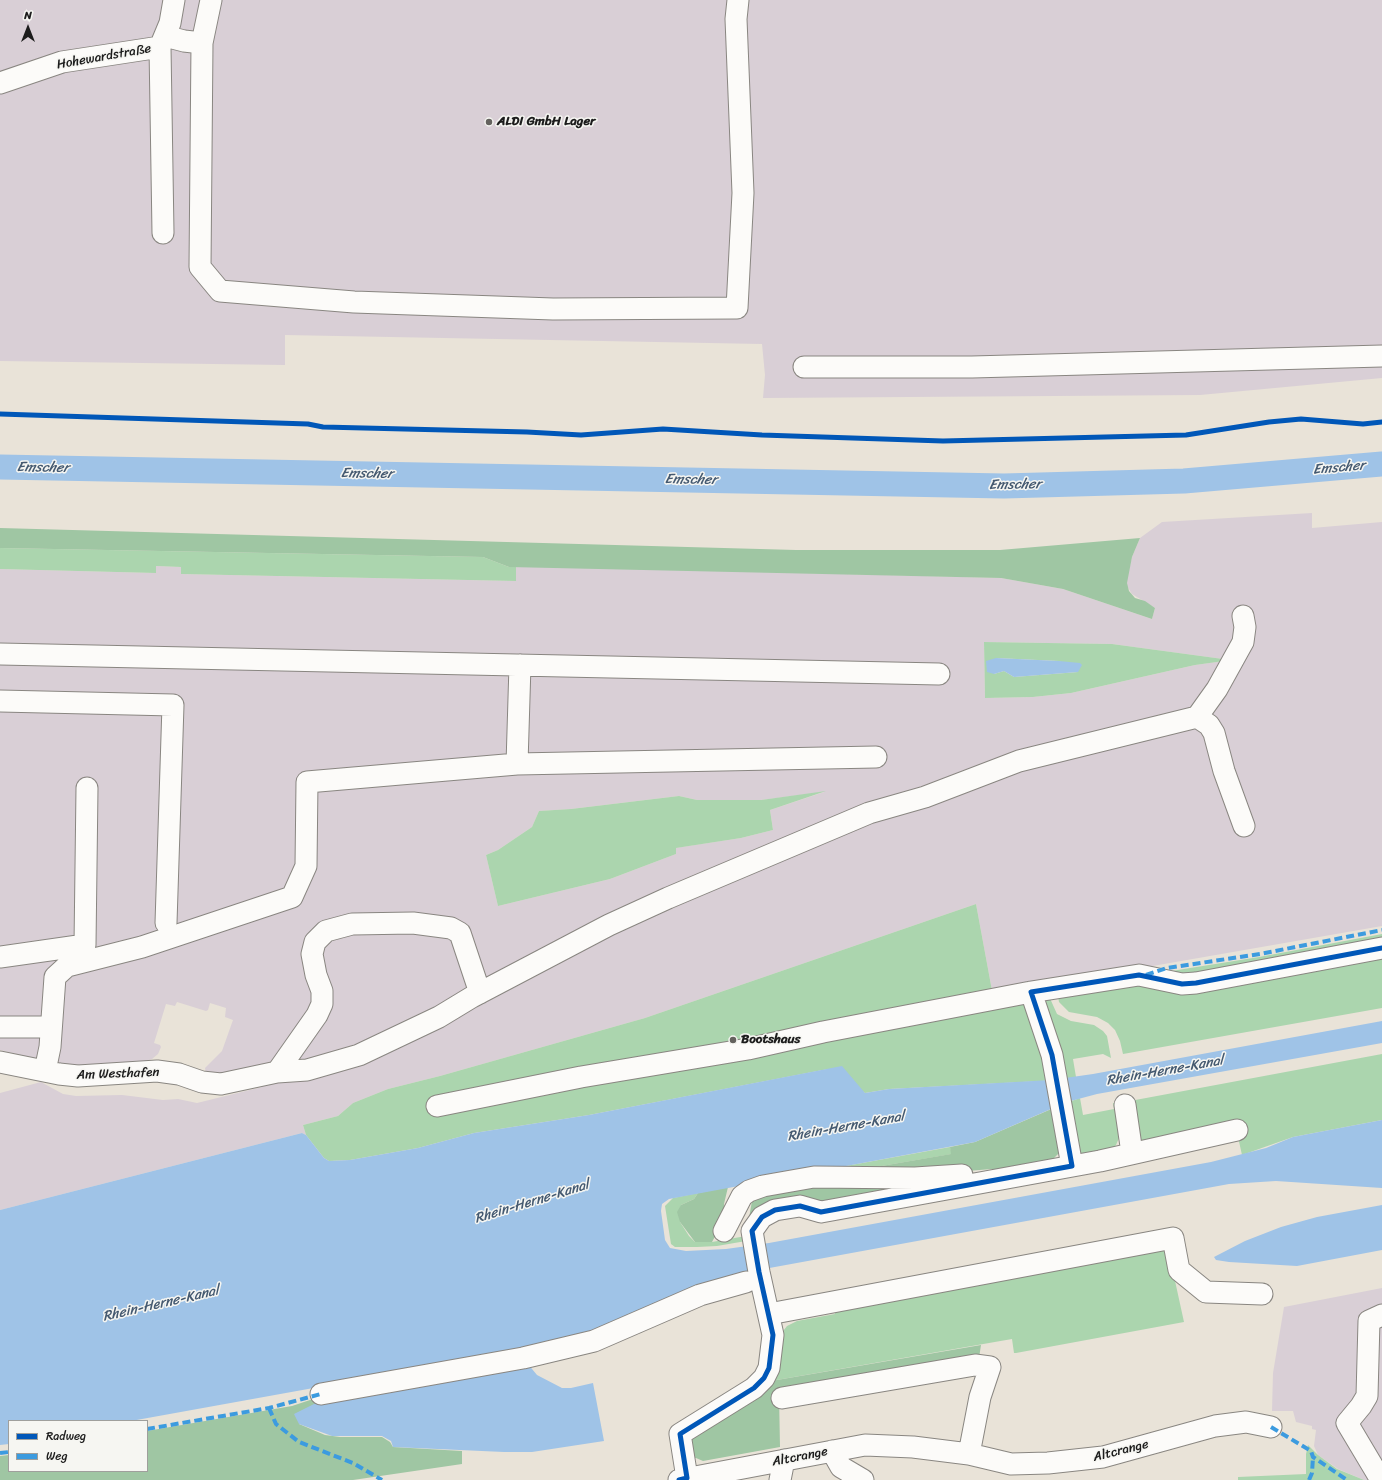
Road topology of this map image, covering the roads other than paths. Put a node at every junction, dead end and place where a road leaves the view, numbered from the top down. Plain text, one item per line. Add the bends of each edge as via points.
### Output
1 (174, 0) edge
2 (211, 0) edge
3 (738, 0) edge
4 (163, 42) junction
5 (202, 43) junction
6 (0, 83) edge
7 (163, 233) dead end
8 (1382, 356) edge
9 (804, 367) dead end
10 (1243, 616) dead end
11 (0, 654) edge
12 (520, 665) junction
13 (939, 674) dead end
14 (0, 701) edge
15 (1197, 717) junction
16 (876, 757) dead end
17 (517, 764) junction
18 (87, 788) dead end
19 (1244, 826) dead end
20 (166, 923) dead end
21 (1382, 948) edge
22 (0, 957) edge
23 (1031, 992) junction
24 (480, 993) junction
25 (0, 1027) edge
26 (50, 1027) junction
27 (0, 1062) edge
28 (45, 1071) junction
29 (268, 1074) junction
30 (1126, 1105) dead end
31 (437, 1106) dead end
32 (1237, 1130) dead end
33 (1132, 1153) junction
34 (1072, 1166) junction
35 (1006, 1178) junction
36 (724, 1230) dead end
37 (753, 1277) junction
38 (1262, 1294) dead end
39 (769, 1314) junction
40 (1382, 1315) edge
41 (321, 1394) dead end
42 (782, 1398) dead end
43 (1271, 1427) dead end
44 (832, 1451) junction
45 (969, 1454) junction
46 (784, 1460) junction
47 (1009, 1472) edge
48 (683, 1479) edge
49 (780, 1480) edge
50 (863, 1480) edge
51 (1381, 1480) edge

1 - 4 street, Hohewardstraße via 170,24
2 - 5 street
3 - 5 street via 736,19 743,193 737,308 552,309 354,302 220,291 200,267
4 - 5 street
4 - 6 street, Hohewardstraße via 62,62
4 - 7 street
8 - 9 street via 972,367
10 - 15 street via 1243,642 1217,689
11 - 12 street
12 - 13 street
12 - 17 street
14 - 20 street via 173,705
15 - 19 street via 1209,725 1214,733 1224,771
15 - 24 street, Am Westhafen via 1019,761 925,797 869,813 609,925
16 - 17 street
17 - 26 street via 308,782 306,866 292,897 142,947 67,966 55,977
18 - 22 street via 85,945
21 - 23 street via 1196,983 1182,984 1138,975
23 - 31 street via 740,1050 581,1077
23 - 34 street via 1052,1055
24 - 29 street, Am Westhafen via 438,1017 359,1055 308,1070
24 - 29 street via 460,933 451,928 413,923 352,924 326,931 315,942 312,954 322,991 322,1004 317,1015
25 - 26 street
26 - 28 street via 50,1046
27 - 28 street, Am Westhafen
28 - 29 street, Am Westhafen via 78,1076 157,1071 221,1084
30 - 33 street
32 - 33 street
33 - 34 street
34 - 35 street
35 - 36 street via 988,1173 915,1178 814,1177 763,1186 742,1196
35 - 37 street via 821,1212 800,1206 775,1210 762,1218 752,1230
37 - 39 street
37 - 41 street via 700,1295 594,1341 522,1358
38 - 39 street via 1206,1292 1179,1270 1173,1238
39 - 48 street via 773,1342 769,1368 764,1378 754,1388 680,1434
40 - 51 street via 1368,1321 1367,1396 1347,1423
42 - 45 street via 975,1364 990,1367 980,1397
43 - 47 street, Altcrange via 1246,1422 1215,1426 1103,1458 1048,1463
44 - 45 street, Altcrange via 865,1445 913,1446
44 - 46 street, Altcrange
44 - 50 street via 841,1466
45 - 47 street, Altcrange
46 - 48 street, Altcrange
46 - 49 street

